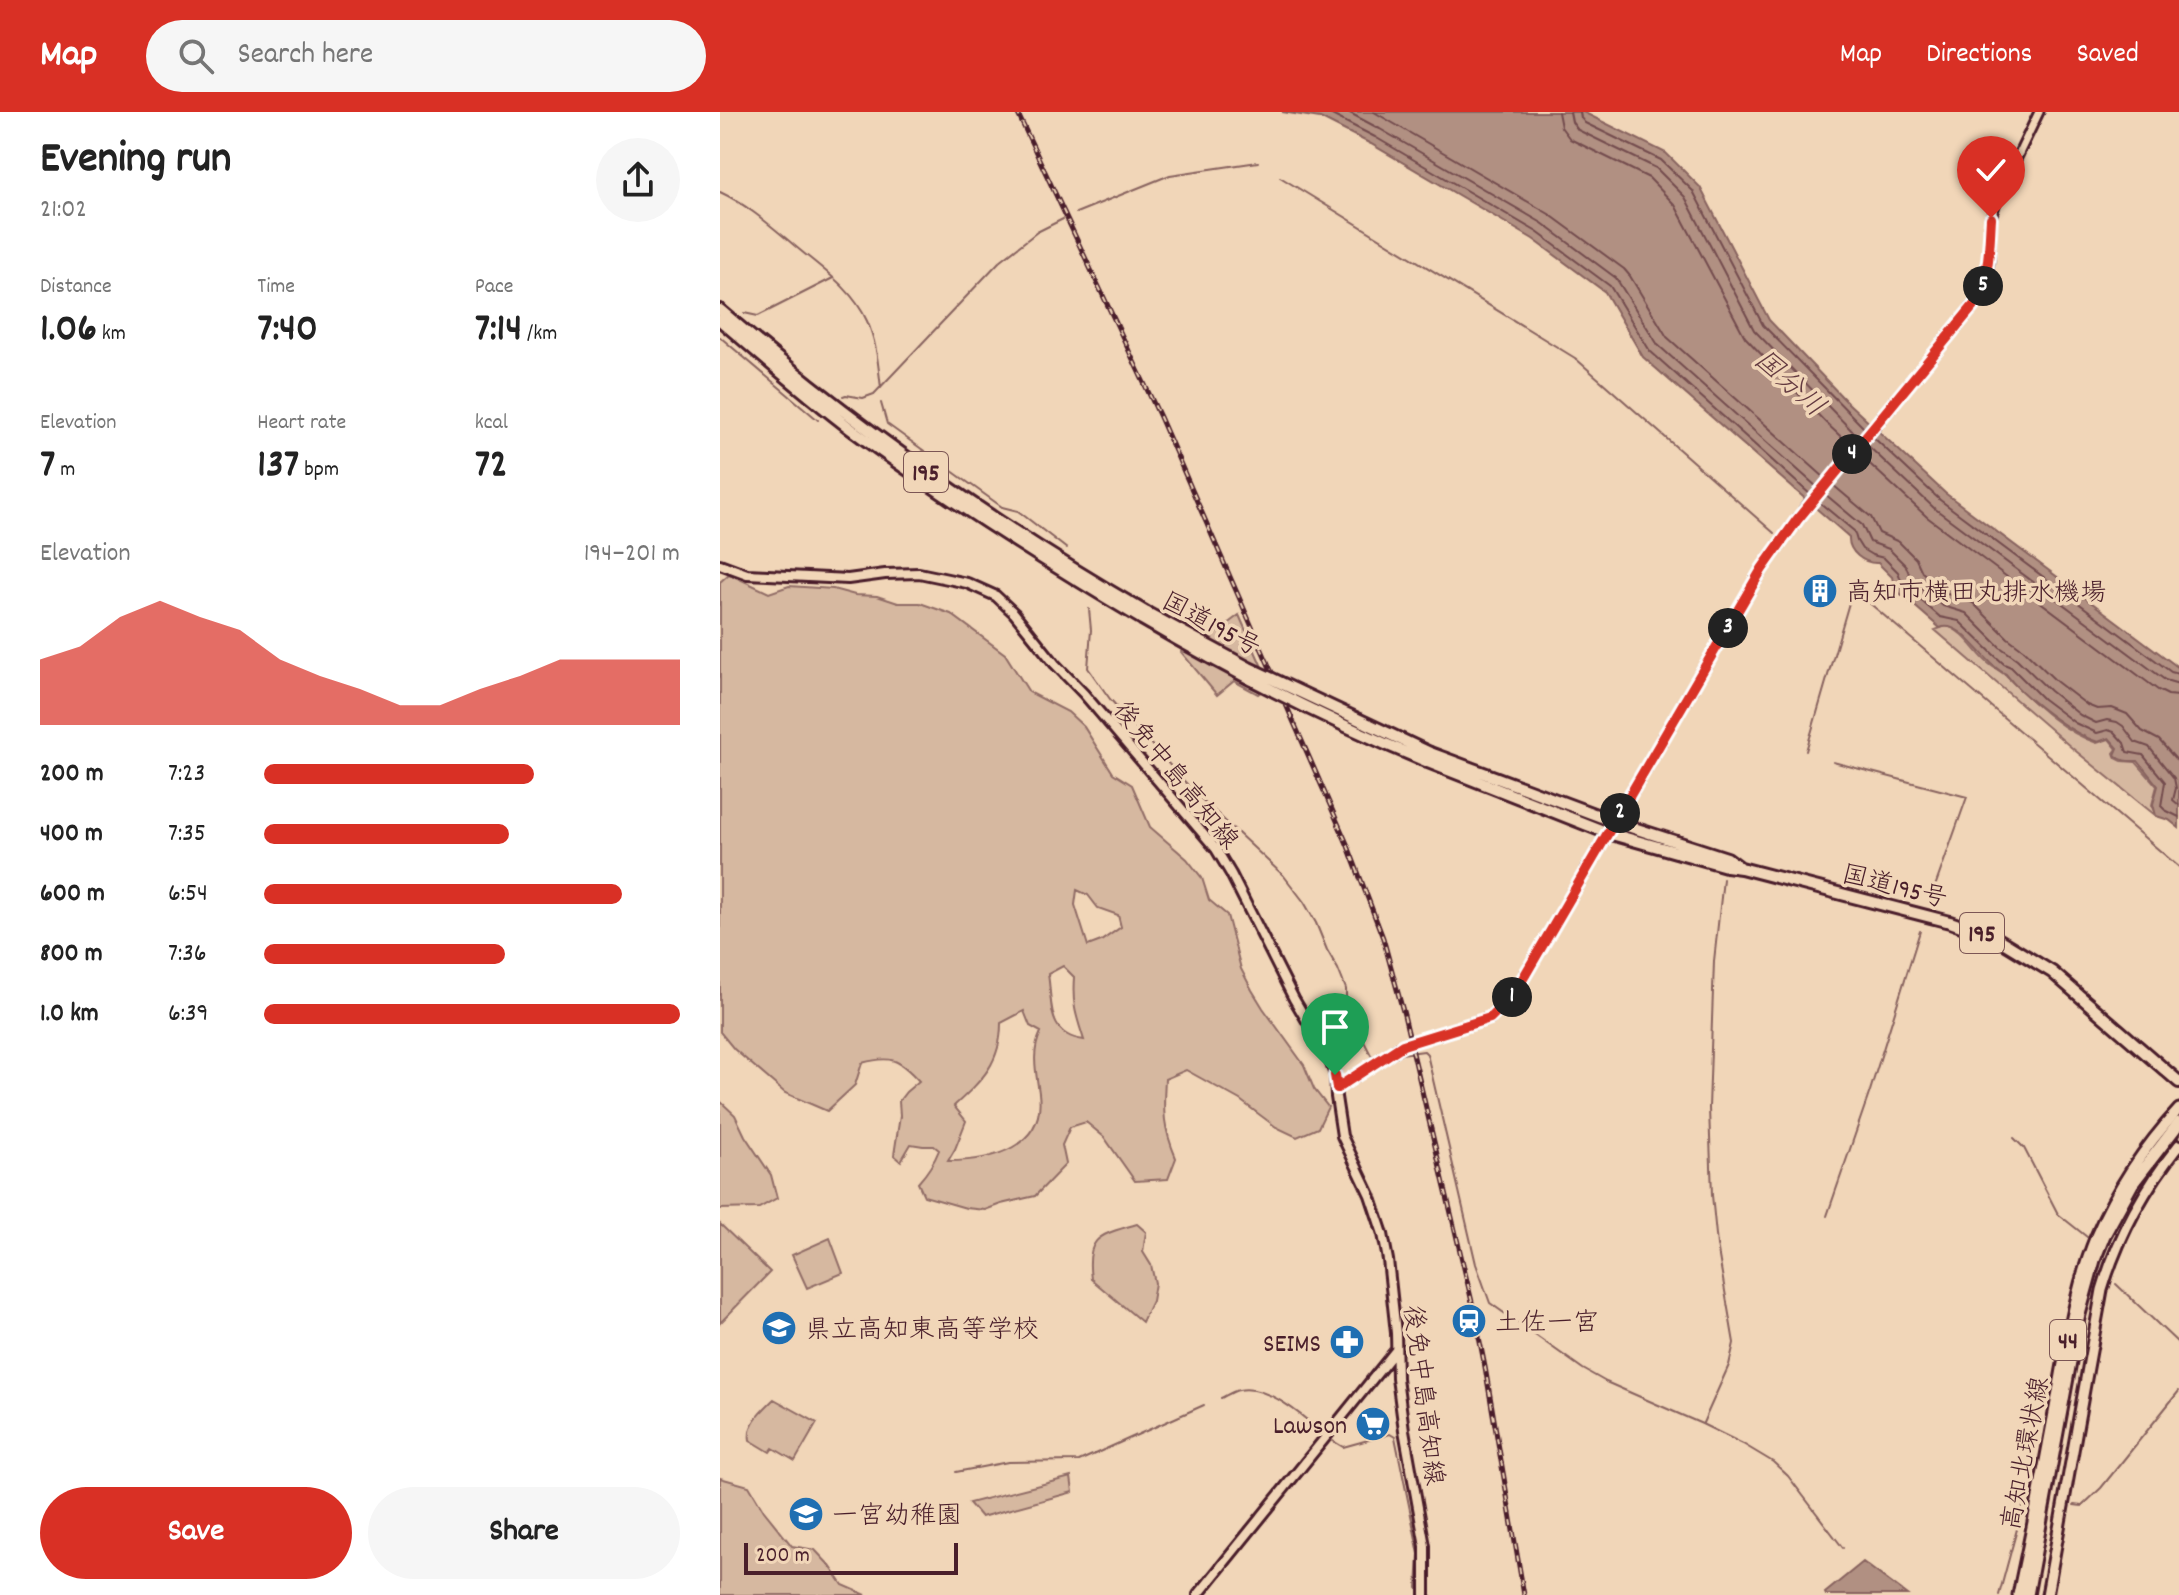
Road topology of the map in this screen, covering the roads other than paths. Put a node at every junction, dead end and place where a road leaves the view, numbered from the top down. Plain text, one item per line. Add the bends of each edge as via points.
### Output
1 (2039, 112) edge
2 (720, 310) edge
3 (720, 320) edge
4 (720, 564) edge
5 (1144, 616) junction
6 (1429, 758) junction
7 (1615, 822) junction
8 (1608, 833) junction
9 (1741, 868) junction
10 (2179, 1082) edge
11 (1337, 1088) junction
12 (2179, 1109) edge
13 (2179, 1123) edge
14 (2179, 1145) edge
15 (1396, 1350) junction
16 (1198, 1595) edge
17 (1425, 1595) edge
18 (2018, 1595) edge
19 (2027, 1595) edge
20 (2047, 1595) edge

1 - 7 street via 1993,210 1989,263 1975,304 1762,569
2 - 5 highway, 国道195号 / 195 via 913,463
3 - 5 highway, 国道195号 / 195 via 873,444 1035,554
4 - 11 main road, 後免中島高知線 via 747,574 848,579 919,573 967,583 996,596 1216,849 1329,1058
5 - 6 highway, 国道195号 / 195, bridge
6 - 7 highway, 国道195号 / 195
6 - 8 highway, 国道195号 / 195
7 - 8 street
7 - 9 highway, 国道195号 / 195 via 1727,858
8 - 9 highway, 国道195号 / 195
8 - 11 street via 1525,978 1500,1010 1477,1023 1403,1045
9 - 10 highway, 国道195号 / 195 via 1998,939 2052,972
11 - 15 main road, 後免中島高知線 via 1342,1136 1383,1234
12 - 18 main road, 高知北環状線 / 44 via 2125,1180 2087,1260
13 - 19 highway via 2132,1184 2094,1260 2078,1318
14 - 20 main road, 高知北環状線 / 44 via 2136,1208 2102,1290
15 - 16 main road
15 - 17 main road, 後免中島高知線 via 1425,1546

